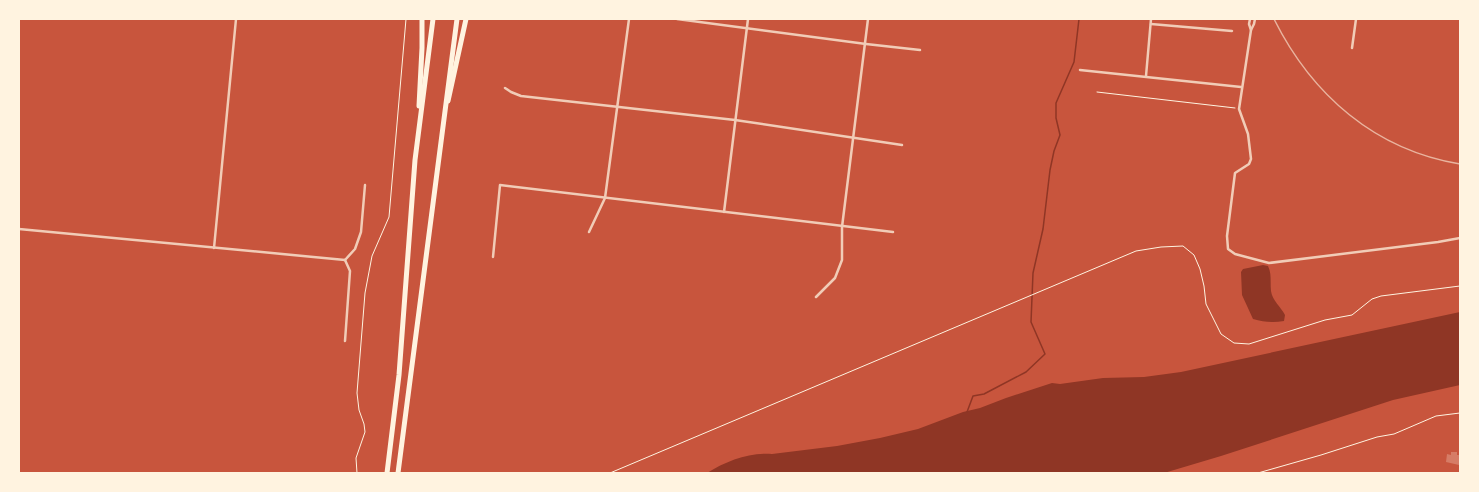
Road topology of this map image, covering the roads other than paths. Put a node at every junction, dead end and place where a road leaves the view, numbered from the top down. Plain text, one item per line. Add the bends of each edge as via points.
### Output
1 (236, 19) edge
2 (422, 19) edge
3 (433, 19) edge
4 (456, 19) edge
5 (466, 19) edge
6 (629, 19) edge
7 (677, 19) edge
8 (748, 19) edge
9 (868, 19) edge
10 (1151, 19) edge
11 (1250, 19) edge
12 (1255, 19) edge
13 (1356, 19) edge
14 (1150, 24) junction
15 (746, 28) junction
16 (1251, 30) junction
17 (1232, 31) dead end
18 (866, 44) junction
19 (1352, 48) dead end
20 (920, 50) dead end
21 (1080, 70) dead end
22 (1146, 76) junction
23 (1241, 87) junction
24 (505, 88) dead end
25 (617, 107) junction
26 (735, 120) junction
27 (443, 121) junction
28 (852, 138) junction
29 (902, 145) dead end
30 (416, 160) junction
31 (365, 185) dead end
32 (605, 198) junction
33 (724, 212) junction
34 (842, 227) junction
35 (19, 229) edge
36 (589, 232) dead end
37 (893, 232) dead end
38 (1460, 238) edge
39 (214, 248) junction
40 (493, 256) dead end
41 (345, 260) junction
42 (816, 297) dead end
43 (345, 341) dead end
44 (387, 473) edge
45 (398, 473) edge

1 - 39 street
2 - 30 highway
3 - 30 highway
4 - 27 highway
5 - 27 highway
6 - 25 street
7 - 15 street
8 - 15 street
9 - 18 street
10 - 14 street
11 - 16 street
12 - 16 street
13 - 19 street
14 - 17 street
14 - 22 street
15 - 18 street
15 - 26 street
16 - 23 street
18 - 20 street
18 - 28 street
21 - 22 street
22 - 23 street
23 - 38 street via 1238,109 1248,134 1251,159 1249,164 1235,172 1233,181 1227,244 1228,249 1235,254 1269,263
24 - 25 street via 521,96
25 - 26 street
25 - 32 street
26 - 28 street
26 - 33 street
27 - 45 highway
28 - 29 street
28 - 34 street
30 - 44 highway via 399,375
31 - 41 street via 361,232 355,249
32 - 33 street
32 - 36 street
32 - 40 street via 500,185
33 - 34 street
34 - 37 street
34 - 42 street via 842,260 835,278
35 - 39 street
39 - 41 street
41 - 43 street via 350,271

